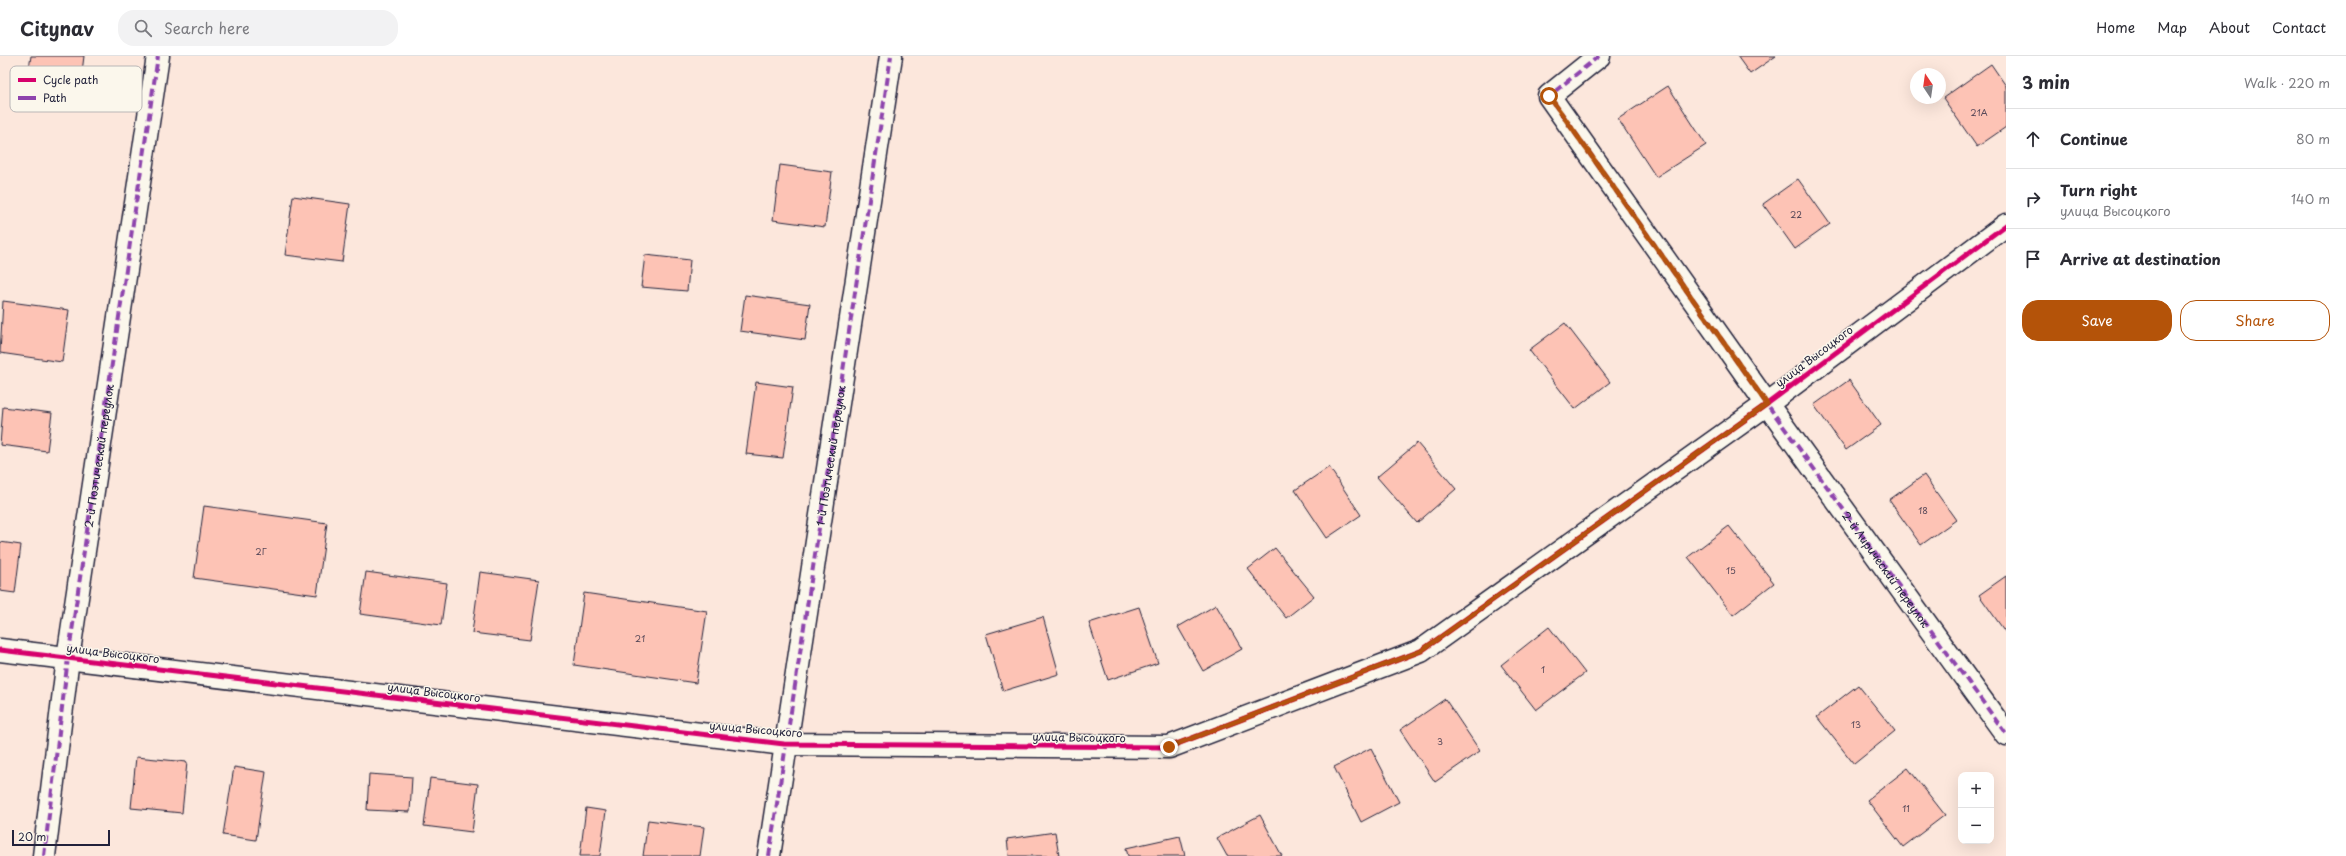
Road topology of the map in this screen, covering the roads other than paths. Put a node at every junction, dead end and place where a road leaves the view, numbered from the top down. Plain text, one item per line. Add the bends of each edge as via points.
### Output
1 (158, 56) edge
2 (891, 56) edge
3 (1599, 56) edge
4 (2006, 224) edge
5 (1767, 404) junction
6 (0, 650) edge
7 (68, 658) junction
8 (2006, 734) edge
9 (784, 744) junction
10 (44, 856) edge
11 (768, 856) edge

1 - 7 street, 2-й Поэтический переулок
2 - 9 street, 1-й Поэтический переулок
3 - 5 street, 2-й Лирический переулок via 1549,96
4 - 5 street, улица Высоцкого
5 - 8 street, 2-й Лирический переулок
5 - 9 street, улица Высоцкого via 1421,651 1169,747
6 - 7 street, улица Высоцкого
7 - 9 street, улица Высоцкого
7 - 10 street, 2-й Поэтический переулок
9 - 11 street, 1-й Поэтический переулок

